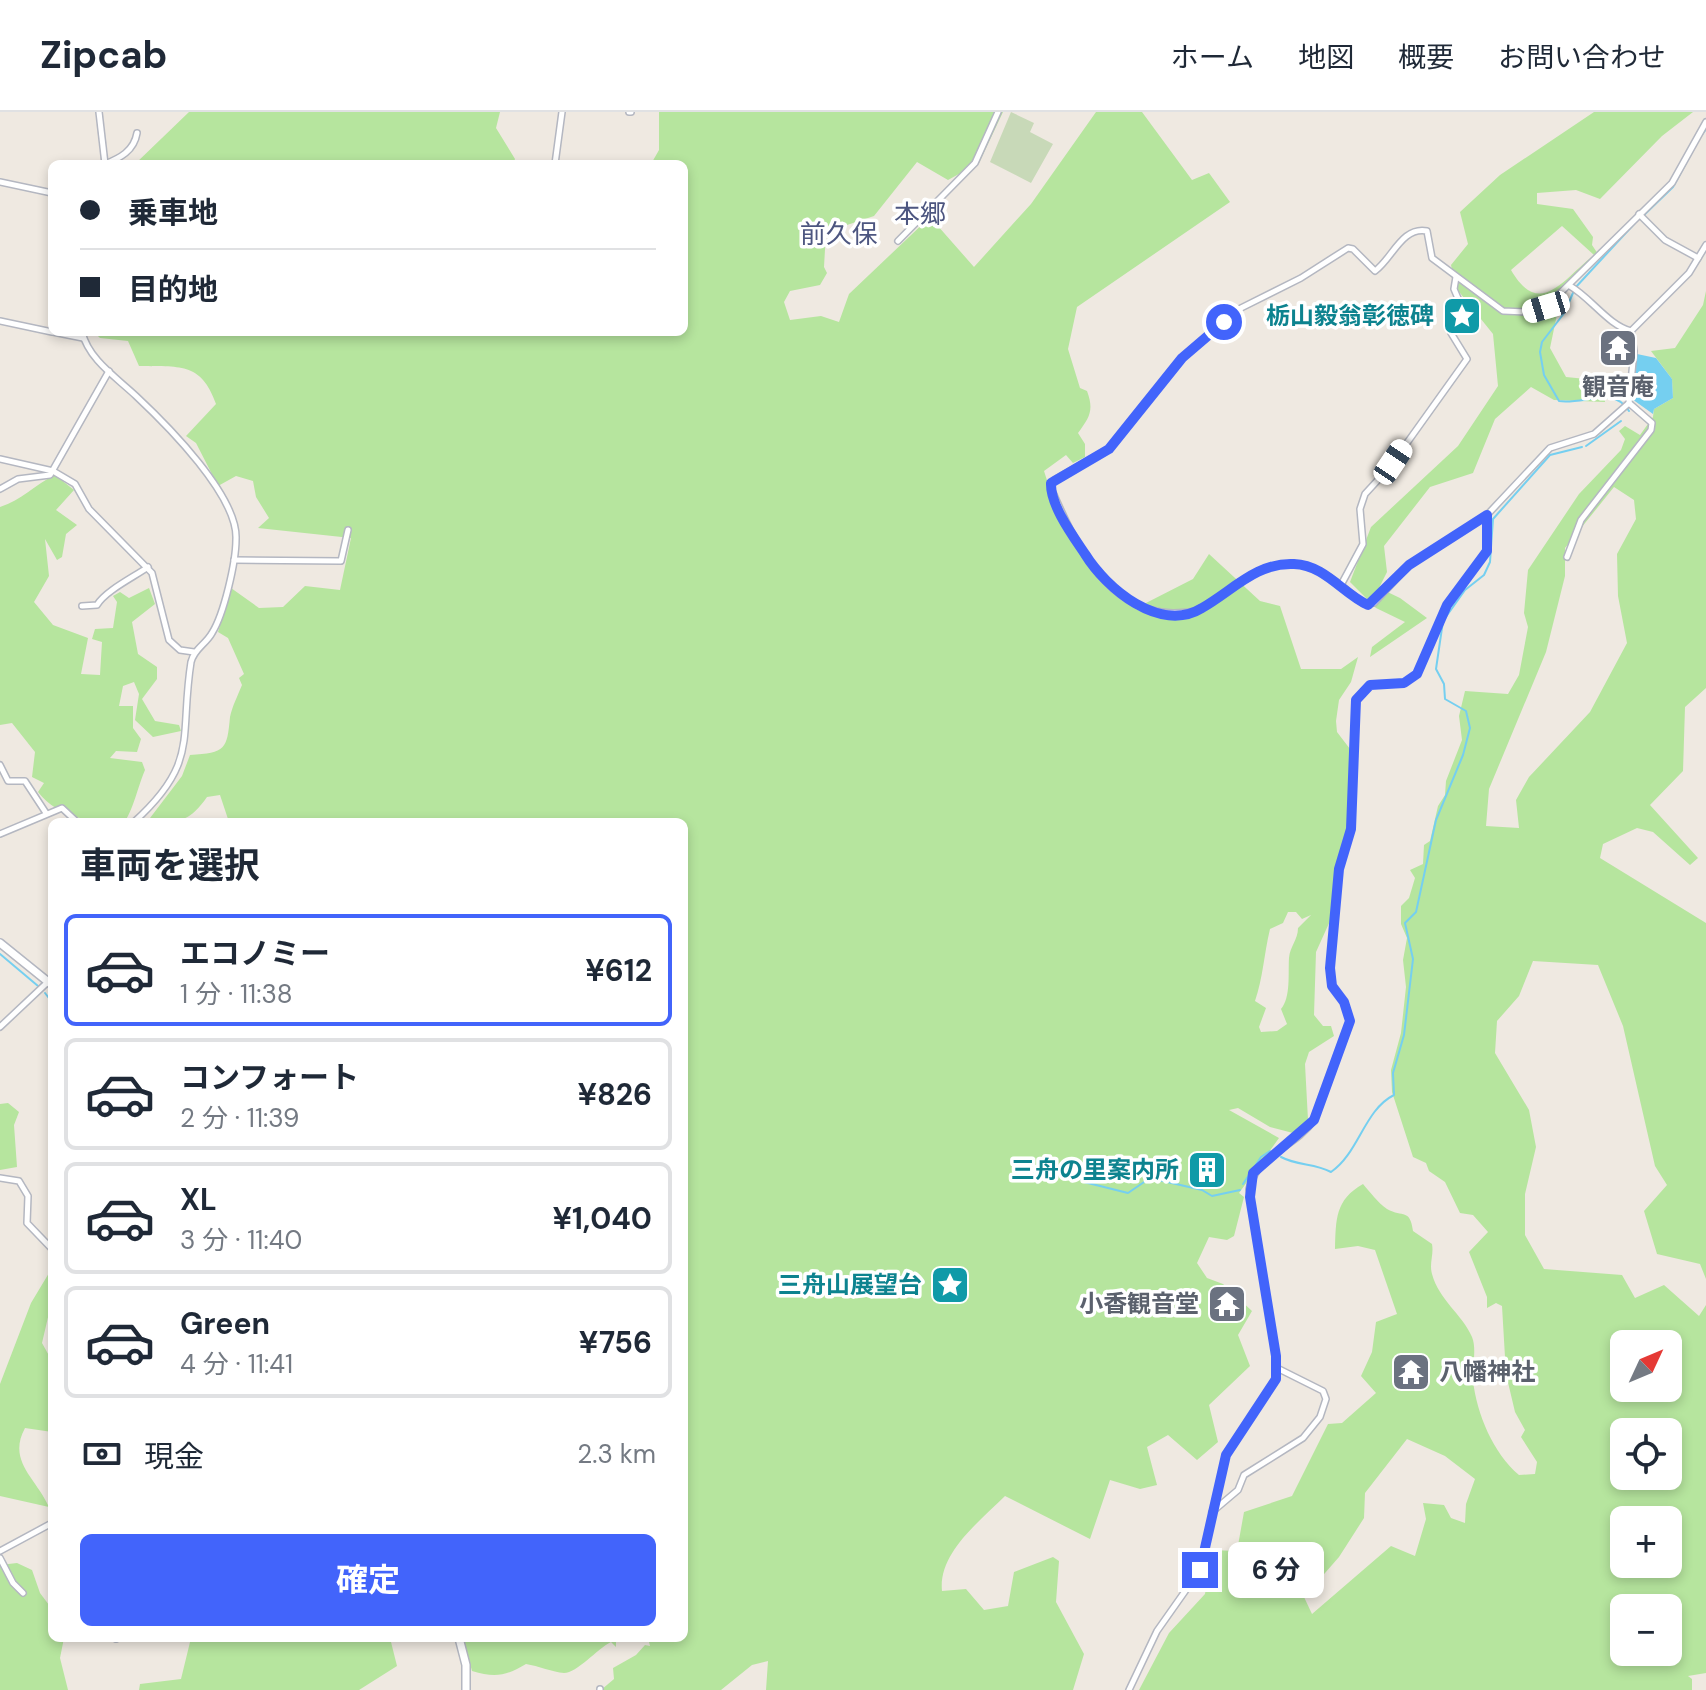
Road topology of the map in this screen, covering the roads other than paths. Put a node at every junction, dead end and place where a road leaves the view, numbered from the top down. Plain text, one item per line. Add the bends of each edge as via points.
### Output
1 (99, 112) edge
2 (562, 112) edge
3 (998, 112) edge
4 (1706, 122) edge
5 (137, 133) dead end
6 (105, 160) edge
7 (114, 160) edge
8 (556, 160) edge
9 (0, 182) edge
10 (48, 192) edge
11 (1641, 216) junction
12 (898, 241) dead end
13 (1706, 245) edge
14 (1698, 258) junction
15 (1456, 277) junction
16 (1573, 288) junction
17 (0, 321) edge
18 (48, 331) edge
19 (1631, 331) junction
20 (83, 336) edge
21 (109, 371) junction
22 (1627, 405) junction
23 (0, 459) edge
24 (53, 471) junction
25 (0, 489) edge
26 (1487, 515) junction
27 (348, 530) dead end
28 (1567, 557) dead end
29 (234, 560) junction
30 (148, 567) junction
31 (1341, 585) junction
32 (82, 606) dead end
33 (194, 652) junction
34 (0, 765) edge
35 (46, 813) junction
36 (73, 818) edge
37 (139, 818) edge
38 (0, 834) edge
39 (0, 943) edge
40 (48, 980) edge
41 (48, 985) edge
42 (0, 1027) edge
43 (0, 1178) edge
44 (48, 1245) edge
45 (1277, 1368) junction
46 (1212, 1512) junction
47 (48, 1525) edge
48 (0, 1551) edge
49 (0, 1558) edge
50 (23, 1593) dead end
51 (460, 1642) edge
52 (466, 1690) edge
53 (1129, 1690) edge

1 - 6 street
2 - 8 street
3 - 12 street via 975,163
4 - 11 street via 1676,177
5 - 7 street via 136,142
9 - 10 street
11 - 14 street via 1665,240
11 - 16 street
13 - 14 street
14 - 19 street
15 - 16 street via 1492,306 1515,313 1546,307
15 - 31 street via 1460,303 1451,333 1467,359 1365,494 1360,509 1363,544
15 - 31 street via 1432,258 1427,231 1408,237 1375,271 1348,248 1241,308 1182,358 1109,449 1051,483 1066,522 1096,572 1141,607 1162,613 1200,611 1273,566 1308,567
16 - 19 street
17 - 18 street
19 - 22 street via 1634,351
20 - 21 street
21 - 24 street
21 - 29 street via 172,432 231,513 237,535
22 - 26 street via 1594,434 1550,448
22 - 28 street via 1650,420 1651,430 1581,520
23 - 24 street
24 - 25 street
24 - 30 street via 75,484 89,509
26 - 31 street via 1409,565 1374,603 1364,604
26 - 45 street via 1487,551 1447,605 1417,674 1404,683 1370,685 1356,700 1351,829 1339,869 1330,968 1332,986 1350,1021 1314,1120 1259,1165 1249,1189
27 - 29 street via 341,561
29 - 33 street via 214,632
30 - 32 street via 105,593 97,605
30 - 33 street via 169,640 180,650
33 - 37 street via 187,739 175,773
34 - 35 street via 8,781 25,781
35 - 36 street via 62,808
35 - 38 street
39 - 40 street
41 - 42 street
43 - 44 street via 19,1181 28,1196 27,1223
45 - 46 street via 1268,1392 1226,1455
45 - 46 street via 1323,1391 1320,1417 1290,1448 1244,1475 1238,1490
46 - 53 street via 1200,1570 1157,1631
47 - 48 street
49 - 50 street
51 - 52 street

